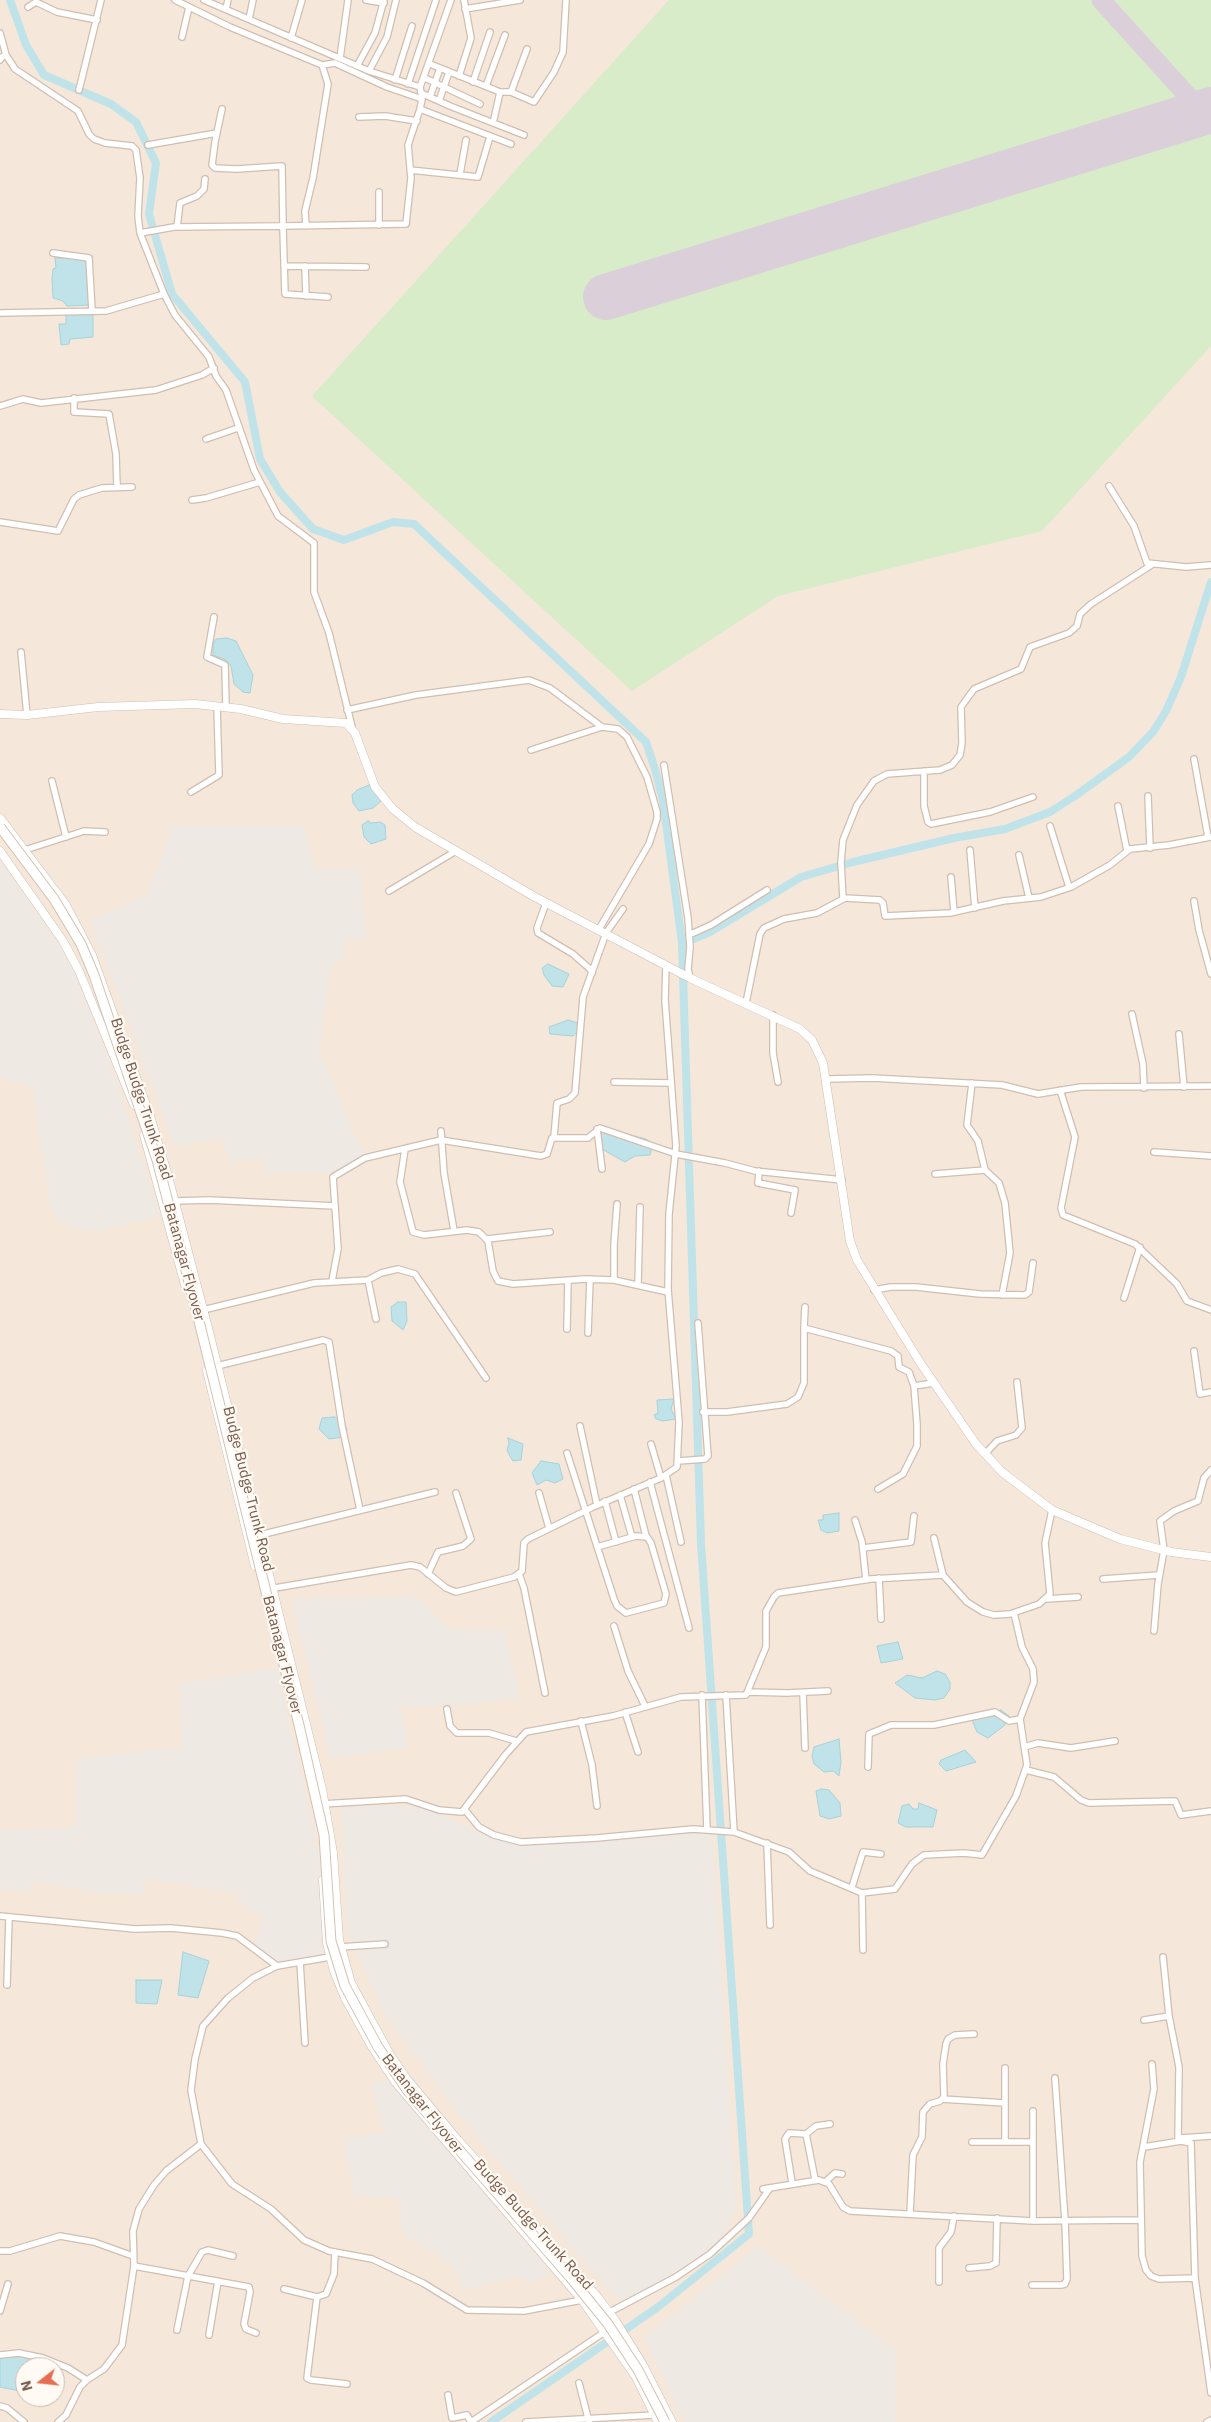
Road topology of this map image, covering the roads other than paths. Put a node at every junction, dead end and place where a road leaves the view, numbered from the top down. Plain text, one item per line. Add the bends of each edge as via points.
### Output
1 (101, 0) edge
2 (175, 0) edge
3 (204, 0) edge
4 (228, 0) edge
5 (253, 0) edge
6 (302, 0) edge
7 (348, 0) edge
8 (366, 0) edge
9 (396, 0) edge
10 (436, 0) edge
11 (451, 0) edge
12 (464, 0) edge
13 (520, 0) edge
14 (566, 0) edge
15 (384, 1) edge
16 (501, 1) edge
17 (189, 6) junction
18 (28, 7) dead end
19 (226, 9) junction
20 (465, 9) junction
21 (249, 19) junction
22 (97, 20) junction
23 (412, 26) dead end
24 (490, 32) dead end
25 (0, 33) edge
26 (505, 35) dead end
27 (182, 37) dead end
28 (291, 38) junction
29 (527, 49) dead end
30 (6, 55) junction
31 (340, 58) junction
32 (0, 60) edge
33 (430, 64) junction
34 (322, 65) junction
35 (357, 66) junction
36 (440, 68) junction
37 (369, 70) junction
38 (449, 72) junction
39 (459, 76) junction
40 (425, 78) junction
41 (395, 80) junction
42 (435, 82) junction
43 (473, 82) junction
44 (415, 86) junction
45 (444, 86) junction
46 (486, 86) junction
47 (79, 90) dead end
48 (500, 92) junction
49 (511, 92) junction
50 (430, 97) junction
51 (439, 101) junction
52 (480, 104) dead end
53 (222, 109) dead end
54 (420, 109) junction
55 (358, 117) dead end
56 (494, 119) dead end
57 (417, 121) junction
58 (216, 133) junction
59 (524, 135) dead end
60 (466, 140) dead end
61 (489, 140) dead end
62 (511, 144) dead end
63 (148, 145) dead end
64 (410, 170) junction
65 (460, 174) junction
66 (205, 179) dead end
67 (379, 192) dead end
68 (379, 225) junction
69 (283, 226) junction
70 (306, 226) junction
71 (177, 228) junction
72 (141, 232) junction
73 (53, 254) dead end
74 (284, 266) junction
75 (306, 266) junction
76 (366, 267) dead end
77 (164, 294) junction
78 (306, 296) junction
79 (328, 296) dead end
80 (92, 311) junction
81 (0, 312) edge
82 (214, 368) junction
83 (74, 398) junction
84 (0, 406) edge
85 (238, 428) junction
86 (206, 439) dead end
87 (260, 482) junction
88 (1109, 486) dead end
89 (132, 487) dead end
90 (117, 488) junction
91 (192, 500) dead end
92 (0, 522) edge
93 (1153, 564) junction
94 (1208, 565) edge
95 (214, 617) dead end
96 (21, 652) dead end
97 (222, 706) junction
98 (347, 710) junction
99 (0, 714) edge
100 (27, 715) junction
101 (352, 727) junction
102 (602, 727) junction
103 (531, 750) dead end
104 (1194, 759) dead end
105 (664, 765) dead end
106 (924, 771) junction
107 (52, 781) dead end
108 (191, 792) dead end
109 (1148, 796) dead end
110 (1033, 797) dead end
111 (1118, 806) dead end
112 (0, 818) edge
113 (1050, 826) dead end
114 (0, 827) edge
115 (105, 832) dead end
116 (66, 837) junction
117 (1210, 837) edge
118 (1150, 848) junction
119 (25, 850) junction
120 (970, 850) dead end
121 (0, 851) edge
122 (456, 851) junction
123 (1127, 851) junction
124 (1019, 855) dead end
125 (951, 877) dead end
126 (1069, 888) junction
127 (767, 890) dead end
128 (389, 891) dead end
129 (1029, 898) junction
130 (843, 899) junction
131 (1194, 901) dead end
132 (546, 903) junction
133 (975, 908) junction
134 (623, 909) dead end
135 (954, 912) junction
136 (599, 929) junction
137 (606, 933) junction
138 (690, 935) junction
139 (668, 966) junction
140 (592, 973) junction
141 (1211, 974) edge
142 (689, 978) junction
143 (746, 1003) junction
144 (1132, 1014) dead end
145 (773, 1015) junction
146 (1180, 1034) dead end
147 (827, 1079) junction
148 (614, 1082) dead end
149 (670, 1082) junction
150 (778, 1082) dead end
151 (972, 1083) junction
152 (1211, 1086) edge
153 (1184, 1087) junction
154 (1144, 1088) junction
155 (1060, 1090) junction
156 (597, 1129) junction
157 (441, 1131) dead end
158 (554, 1137) junction
159 (441, 1140) junction
160 (405, 1149) junction
161 (1154, 1152) dead end
162 (677, 1155) junction
163 (1211, 1156) edge
164 (602, 1169) dead end
165 (985, 1170) junction
166 (759, 1171) junction
167 (935, 1174) dead end
168 (842, 1180) junction
169 (174, 1201) junction
170 (617, 1204) dead end
171 (335, 1206) junction
172 (640, 1207) dead end
173 (791, 1213) dead end
174 (454, 1230) junction
175 (550, 1232) dead end
176 (487, 1239) junction
177 (1140, 1247) junction
178 (1033, 1263) dead end
179 (590, 1279) junction
180 (368, 1280) junction
181 (568, 1280) junction
182 (614, 1280) junction
183 (332, 1281) junction
184 (638, 1284) junction
185 (874, 1290) junction
186 (668, 1292) junction
187 (1002, 1295) junction
188 (1124, 1298) dead end
189 (805, 1307) dead end
190 (203, 1310) junction
191 (1211, 1310) edge
192 (376, 1319) dead end
193 (698, 1323) dead end
194 (804, 1328) junction
195 (568, 1329) dead end
196 (588, 1333) dead end
197 (1194, 1351) dead end
198 (217, 1366) junction
199 (486, 1378) dead end
200 (1017, 1382) dead end
201 (934, 1383) junction
202 (914, 1386) junction
203 (1211, 1392) edge
204 (704, 1412) junction
205 (580, 1426) dead end
206 (652, 1444) dead end
207 (567, 1453) dead end
208 (985, 1454) junction
209 (678, 1461) junction
210 (1211, 1470) edge
211 (664, 1476) junction
212 (650, 1482) junction
213 (634, 1489) junction
214 (878, 1489) dead end
215 (435, 1492) dead end
216 (456, 1493) dead end
217 (539, 1493) dead end
218 (620, 1495) junction
219 (605, 1501) junction
220 (597, 1505) junction
221 (360, 1510) junction
222 (585, 1510) junction
223 (1052, 1510) junction
224 (914, 1516) dead end
225 (855, 1520) dead end
226 (549, 1528) junction
227 (260, 1535) junction
228 (646, 1536) junction
229 (632, 1538) junction
230 (934, 1538) dead end
231 (616, 1542) junction
232 (681, 1542) dead end
233 (597, 1547) junction
234 (863, 1548) junction
235 (1164, 1550) junction
236 (1211, 1557) edge
237 (428, 1574) junction
238 (519, 1574) junction
239 (943, 1575) junction
240 (1159, 1575) junction
241 (879, 1578) junction
242 (1103, 1579) dead end
243 (866, 1580) junction
244 (273, 1588) junction
245 (262, 1591) junction
246 (1078, 1597) dead end
247 (1046, 1599) junction
248 (1014, 1613) junction
249 (881, 1619) dead end
250 (614, 1626) dead end
251 (689, 1628) dead end
252 (1154, 1631) dead end
253 (828, 1691) dead end
254 (749, 1692) junction
255 (545, 1693) dead end
256 (803, 1693) junction
257 (704, 1695) junction
258 (725, 1695) junction
259 (645, 1706) junction
260 (447, 1709) dead end
261 (625, 1712) junction
262 (1020, 1719) junction
263 (581, 1721) junction
264 (516, 1741) junction
265 (1115, 1741) dead end
266 (1024, 1747) junction
267 (805, 1748) dead end
268 (638, 1752) dead end
269 (868, 1767) dead end
270 (1026, 1770) junction
271 (313, 1804) junction
272 (324, 1804) junction
273 (597, 1806) dead end
274 (465, 1810) junction
275 (1211, 1811) edge
276 (709, 1829) junction
277 (732, 1832) junction
278 (767, 1843) junction
279 (881, 1854) dead end
280 (852, 1887) junction
281 (862, 1893) junction
282 (0, 1916) edge
283 (9, 1917) junction
284 (770, 1925) dead end
285 (385, 1944) dead end
286 (340, 1947) junction
287 (863, 1950) dead end
288 (330, 1957) junction
289 (1163, 1957) dead end
290 (300, 1962) junction
291 (277, 1966) junction
292 (7, 1985) dead end
293 (1169, 2016) junction
294 (1144, 2020) dead end
295 (974, 2034) dead end
296 (305, 2043) dead end
297 (1152, 2064) dead end
298 (1006, 2068) dead end
299 (1055, 2078) dead end
300 (942, 2099) junction
301 (1005, 2103) junction
302 (1033, 2111) dead end
303 (830, 2124) dead end
304 (806, 2134) junction
305 (1211, 2136) edge
306 (1178, 2140) junction
307 (972, 2142) dead end
308 (1005, 2142) junction
309 (1033, 2142) junction
310 (201, 2144) junction
311 (1144, 2147) junction
312 (842, 2174) dead end
313 (815, 2179) junction
314 (825, 2182) junction
315 (792, 2184) junction
316 (910, 2213) junction
317 (954, 2216) junction
318 (997, 2218) junction
319 (1141, 2220) junction
320 (1033, 2221) junction
321 (1066, 2222) junction
322 (0, 2251) edge
323 (336, 2252) junction
324 (133, 2256) junction
325 (233, 2256) dead end
326 (134, 2266) junction
327 (969, 2268) dead end
328 (188, 2276) junction
329 (1195, 2278) junction
330 (218, 2281) junction
331 (939, 2282) dead end
332 (8, 2284) dead end
333 (1032, 2286) dead end
334 (284, 2289) dead end
335 (317, 2297) junction
336 (582, 2300) junction
337 (0, 2311) edge
338 (609, 2312) junction
339 (596, 2319) junction
340 (177, 2330) dead end
341 (606, 2332) junction
342 (256, 2333) dead end
343 (209, 2335) dead end
344 (0, 2355) edge
345 (87, 2380) junction
346 (580, 2383) dead end
347 (347, 2384) dead end
348 (1211, 2393) edge
349 (448, 2395) dead end
350 (0, 2406) edge
351 (656, 2418) edge
352 (589, 2420) edge
353 (1211, 2420) edge
354 (24, 2422) edge
355 (58, 2422) edge
356 (471, 2422) edge
357 (526, 2422) edge
358 (665, 2422) edge
359 (672, 2422) edge
360 (1207, 2422) edge

1 - 22 street
2 - 17 street
3 - 19 street
4 - 19 street
5 - 21 street
6 - 28 street
7 - 31 street
8 - 15 street
9 - 37 street via 387,37
10 - 44 street
11 - 33 street
12 - 20 street
13 - 16 street
14 - 49 street via 564,48 554,72 534,102
15 - 35 street via 375,33
16 - 20 street
17 - 27 street
17 - 34 street
18 - 22 street via 36,2 57,12
19 - 21 street
20 - 39 street via 470,38
21 - 28 street
22 - 47 street
23 - 41 street
24 - 43 street
25 - 30 street
26 - 46 street
28 - 31 street
29 - 49 street
30 - 32 street
30 - 72 street via 18,72 78,111 94,139 134,147 140,178 138,216
31 - 35 street
33 - 36 street
33 - 40 street
34 - 54 street via 335,63 387,88 422,99
34 - 70 street via 328,84 305,211
35 - 37 street
36 - 38 street
36 - 42 street
37 - 41 street
38 - 39 street
38 - 45 street
39 - 43 street
40 - 42 street
40 - 44 street
41 - 44 street
42 - 45 street
42 - 50 street
43 - 46 street
44 - 50 street
45 - 51 street
45 - 52 street
46 - 48 street
48 - 49 street
48 - 56 street
50 - 51 street
51 - 59 street
53 - 58 street
54 - 57 street
54 - 62 street
55 - 57 street via 385,116
57 - 64 street via 408,144
58 - 63 street
58 - 69 street via 212,162 215,168 282,166
60 - 65 street
61 - 65 street via 478,177
64 - 65 street
64 - 68 street via 406,224
66 - 71 street via 204,189 197,196 180,203
67 - 68 street
68 - 70 street
69 - 70 street
69 - 71 street
69 - 74 street
71 - 72 street
72 - 77 street
73 - 80 street via 89,258
74 - 75 street
74 - 78 street via 285,295
75 - 76 street
75 - 78 street
77 - 80 street via 117,309
77 - 82 street
78 - 79 street
80 - 81 street
82 - 83 street via 156,390
82 - 85 street via 226,390
83 - 84 street via 41,403 24,399
83 - 90 street via 74,412 110,414
85 - 86 street
85 - 87 street
87 - 91 street
87 - 98 street via 278,516 314,544 314,592 329,633
88 - 93 street via 1134,526 1146,562
89 - 90 street
90 - 92 street via 102,488 79,495 58,530
93 - 94 street
93 - 106 street via 1091,604 1080,614 1077,626 1070,633 1030,646 1021,669 974,689 961,707 962,743 957,760 946,768
95 - 97 street via 207,657 225,665
96 - 100 street
97 - 100 street via 98,707
97 - 101 street via 283,719 346,722
97 - 108 street via 219,775
98 - 101 street
98 - 102 street via 416,695 529,680 550,688
99 - 100 street
101 - 122 street via 383,799 402,819
102 - 103 street
102 - 136 street via 618,730 633,746 647,777 657,812 649,844
104 - 117 street
105 - 138 street
106 - 110 street via 924,806 931,824 990,812
106 - 130 street via 887,774 874,781 852,815 843,840 840,862
107 - 116 street
109 - 118 street
111 - 123 street
112 - 119 street, Budge Budge Trunk Road
113 - 126 street
114 - 358 main road, Batanagar Flyover, bridge via 54,899 81,944 157,1160 299,1725 324,1835 332,1941 345,1986 378,2047 407,2090 608,2324 638,2370
115 - 116 street via 84,831
116 - 119 street
117 - 118 street
118 - 123 street
119 - 169 street, Budge Budge Trunk Road via 66,905 92,955 150,1116
120 - 133 street
121 - 245 street, Budge Budge Trunk Road via 63,941 138,1114 201,1341 215,1410
122 - 128 street
122 - 132 street
123 - 126 street via 1110,865
124 - 129 street
125 - 135 street
126 - 129 street
127 - 138 street
129 - 133 street
130 - 135 street via 880,900 885,916
130 - 143 street via 820,912 789,917 764,928 758,940
131 - 141 street
132 - 136 street
132 - 140 street via 538,933 573,954
133 - 135 street
134 - 137 street
136 - 137 street
137 - 139 street
137 - 140 street
138 - 142 street
139 - 142 street
139 - 149 street via 665,1000
140 - 158 street via 583,997 575,1093 557,1103
142 - 143 street
143 - 145 street
144 - 154 street via 1143,1064
145 - 147 street via 800,1029 812,1040
145 - 150 street
146 - 153 street
147 - 151 street
147 - 168 street
148 - 149 street
149 - 162 street
151 - 155 street via 1002,1085 1031,1093
151 - 165 street via 967,1125 978,1141
152 - 153 street
153 - 154 street
154 - 155 street
155 - 177 street via 1075,1137 1062,1215
156 - 158 street via 592,1136 585,1138
156 - 162 street
156 - 164 street
157 - 159 street
158 - 159 street via 546,1154 541,1156
159 - 160 street
159 - 174 street
160 - 171 street via 365,1158 333,1176
160 - 174 street via 400,1182 413,1232 424,1235
161 - 163 street
162 - 166 street
162 - 186 street via 669,1214
165 - 167 street
165 - 187 street via 998,1184 1005,1203 1010,1252
166 - 168 street
166 - 173 street via 758,1183 794,1190
168 - 185 street via 853,1250
169 - 171 street
169 - 190 street, Budge Budge Trunk Road
170 - 182 street
171 - 183 street via 338,1249
172 - 184 street
174 - 176 street via 474,1230
175 - 176 street
176 - 181 street via 493,1272 498,1281 513,1284
177 - 188 street
177 - 191 street via 1177,1284 1187,1301
178 - 187 street via 1027,1294
179 - 181 street
179 - 182 street
179 - 196 street
180 - 183 street
180 - 192 street
180 - 199 street via 381,1272 398,1269 416,1274
181 - 195 street
182 - 184 street
183 - 190 street
184 - 186 street
185 - 187 street via 916,1287
185 - 201 street
186 - 209 street via 679,1422
189 - 194 street
190 - 198 street, Budge Budge Trunk Road
193 - 204 street
194 - 202 street via 891,1350 898,1356 899,1368 909,1372
194 - 204 street via 804,1383 798,1397 786,1404
197 - 203 street via 1200,1394
198 - 221 street via 323,1340 329,1342
198 - 227 street, Budge Budge Trunk Road
200 - 208 street via 1020,1432 997,1441
201 - 202 street
201 - 208 street
202 - 214 street via 916,1446 903,1474
204 - 209 street via 708,1456
205 - 220 street
206 - 211 street
207 - 222 street
208 - 223 street via 1002,1472
209 - 211 street via 677,1467
210 - 235 street via 1204,1478 1198,1501 1160,1521
211 - 212 street
211 - 232 street
212 - 213 street
212 - 251 street
213 - 218 street
213 - 228 street
215 - 221 street
216 - 237 street via 471,1537 463,1546 438,1552
217 - 226 street
218 - 219 street
218 - 229 street
219 - 220 street
219 - 231 street
220 - 222 street
221 - 227 street
222 - 226 street
222 - 233 street
223 - 235 street via 1099,1531
223 - 247 street via 1045,1543 1051,1588
224 - 234 street via 911,1542
225 - 234 street
226 - 238 street via 524,1543 523,1566
227 - 244 street, Budge Budge Trunk Road
228 - 229 street
228 - 233 street via 651,1543 666,1598 660,1605 636,1612 626,1614 616,1606
229 - 231 street
230 - 239 street
231 - 233 street
234 - 243 street
235 - 236 street
235 - 240 street
237 - 238 street via 456,1592
237 - 244 street via 411,1565
238 - 255 street
239 - 241 street
239 - 248 street via 967,1602 982,1612 994,1615
240 - 242 street
240 - 252 street
241 - 243 street
241 - 249 street
243 - 254 street via 784,1591 774,1597 766,1611 766,1647
244 - 245 street
244 - 272 street, Budge Budge Trunk Road
245 - 271 street, Budge Budge Trunk Road
246 - 247 street
247 - 248 street
248 - 262 street via 1022,1647 1034,1675 1031,1693
250 - 259 street via 628,1671
253 - 256 street
254 - 256 street
254 - 258 street via 742,1696
256 - 267 street
257 - 258 street
257 - 259 street via 681,1696
257 - 276 street
258 - 277 street
259 - 261 street
260 - 264 street via 450,1726 457,1732 489,1733
261 - 263 street
261 - 268 street
262 - 266 street
262 - 269 street via 1009,1721 995,1712 934,1725 891,1726 869,1734
263 - 264 street via 534,1729
263 - 273 street via 592,1765
264 - 274 street
265 - 266 street via 1071,1748 1038,1743
266 - 270 street
270 - 275 street via 1054,1778 1089,1803 1175,1802 1181,1815
270 - 281 street via 1016,1796 982,1855 924,1855 912,1864 895,1889
271 - 272 street
271 - 288 street, Budge Budge Trunk Road via 320,1842 324,1920
272 - 274 street via 406,1798 455,1813
272 - 286 street, Budge Budge Trunk Road via 333,1853
274 - 276 street via 479,1828 521,1842
276 - 277 street
277 - 278 street
278 - 280 street via 789,1852 810,1871
278 - 284 street
279 - 280 street via 863,1852
280 - 281 street
281 - 287 street
282 - 283 street
283 - 291 street via 222,1933 237,1936
283 - 292 street
285 - 286 street
286 - 338 street, Budge Budge Trunk Road via 358,1998 406,2078
288 - 290 street
288 - 336 street, Budge Budge Trunk Road via 345,1998 396,2083
289 - 293 street
290 - 291 street
290 - 296 street
291 - 310 street via 236,1990 203,2026 191,2090
293 - 294 street
293 - 306 street via 1180,2067
295 - 300 street via 955,2035 948,2039
297 - 311 street via 1154,2089
298 - 301 street
299 - 321 street
300 - 301 street
300 - 316 street via 930,2104 923,2112 922,2137 913,2155
301 - 308 street
302 - 309 street
303 - 304 street via 816,2126
304 - 313 street
304 - 315 street via 789,2133 785,2139
305 - 306 street
306 - 311 street
306 - 329 street via 1191,2143 1193,2150
307 - 308 street
308 - 309 street
309 - 320 street
310 - 323 street via 232,2184 271,2209 304,2240
310 - 324 street via 166,2171 146,2196 134,2223
311 - 319 street via 1140,2162
312 - 314 street via 835,2173
313 - 314 street
313 - 315 street
314 - 316 street via 846,2210
315 - 338 street via 767,2188 749,2218 710,2254 676,2277
316 - 317 street
317 - 318 street
317 - 331 street via 951,2232 939,2248
318 - 320 street
318 - 327 street via 996,2263
319 - 321 street
319 - 329 street via 1142,2256 1151,2276 1159,2279
320 - 321 street
321 - 333 street via 1066,2282 1061,2286
322 - 324 street via 60,2236 94,2242
323 - 335 street via 328,2292
323 - 336 street via 372,2258 468,2310 524,2311
324 - 326 street
325 - 328 street via 205,2250
326 - 328 street
326 - 345 street via 122,2345 104,2369
328 - 330 street
328 - 340 street
329 - 348 street
330 - 342 street via 250,2289 244,2324 246,2329
330 - 343 street
332 - 337 street
334 - 335 street
335 - 347 street via 307,2378
336 - 339 street, Budge Budge Trunk Road
338 - 339 street
338 - 359 street, Budge Budge Trunk Road
339 - 341 street, Budge Budge Trunk Road
341 - 351 street, Budge Budge Trunk Road via 636,2377
341 - 356 street
344 - 345 street via 20,2352 42,2358
345 - 355 street via 66,2415
346 - 352 street
349 - 356 street via 452,2418 468,2415
350 - 354 street
351 - 352 street
352 - 357 street
353 - 360 street

